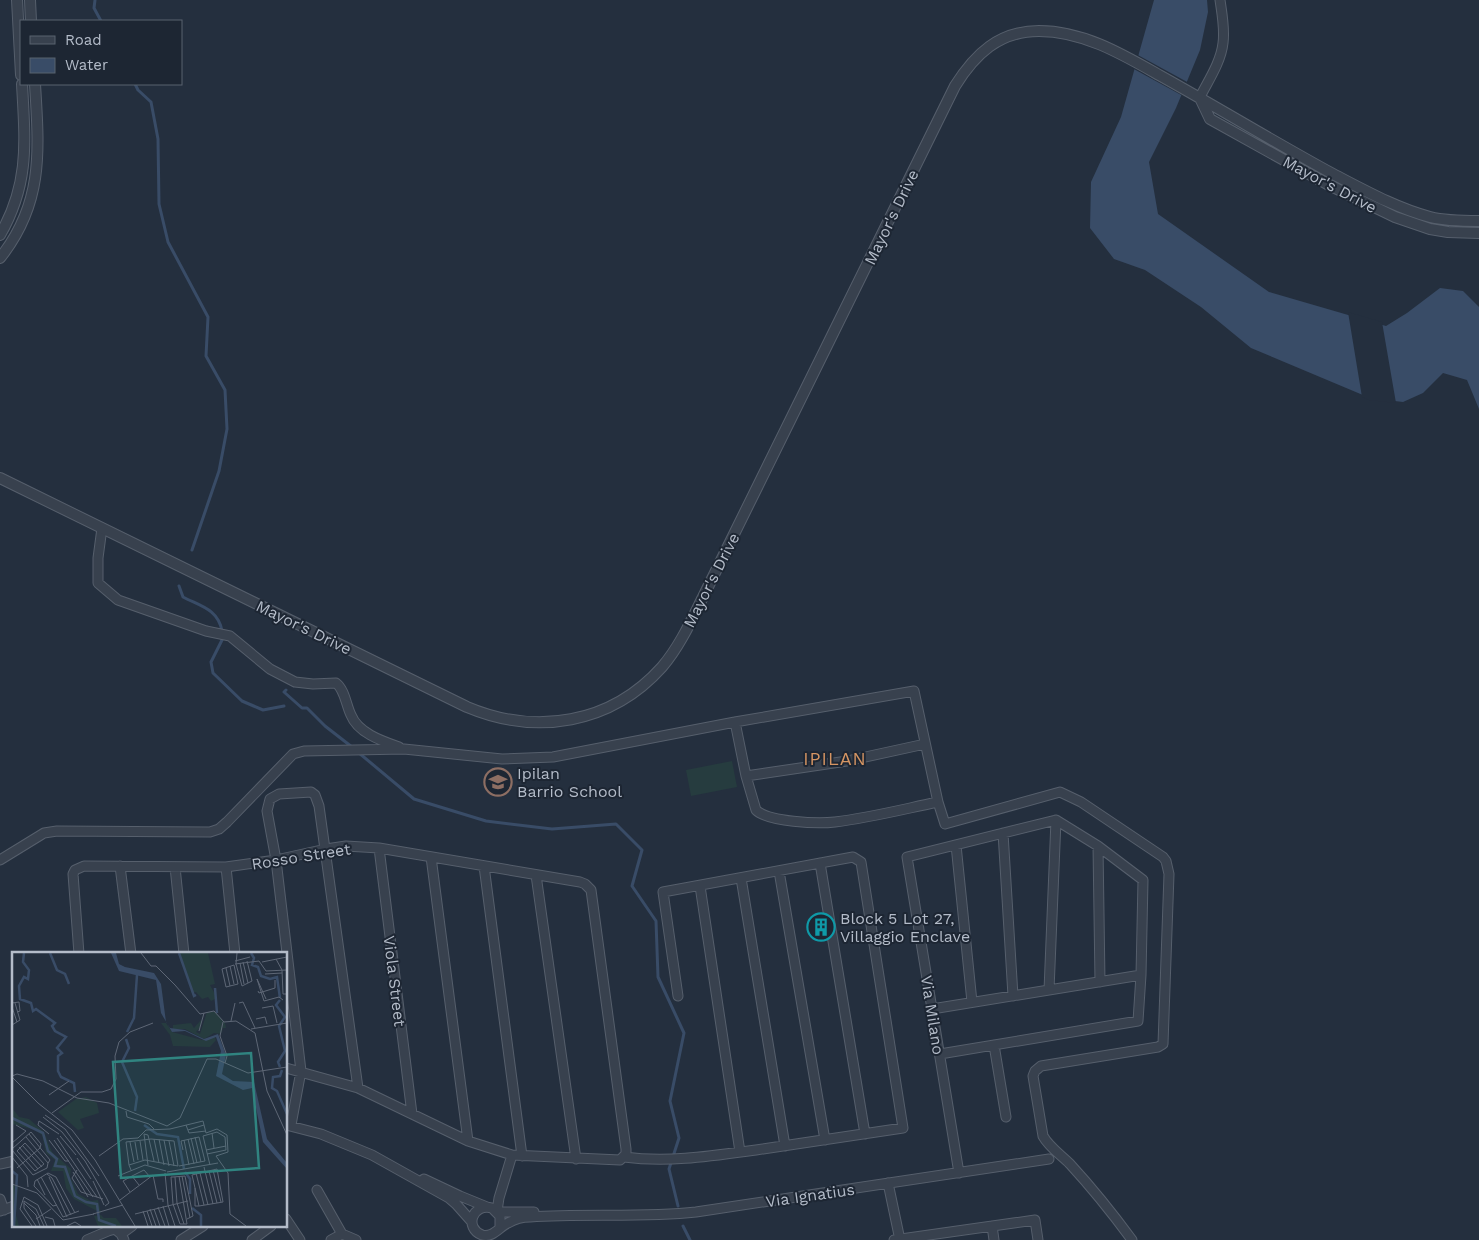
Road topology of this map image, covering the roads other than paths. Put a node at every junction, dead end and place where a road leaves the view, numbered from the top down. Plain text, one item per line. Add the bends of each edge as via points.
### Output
1 (17, 0) edge
2 (30, 0) edge
3 (1220, 0) edge
4 (31, 20) edge
5 (20, 56) edge
6 (22, 85) edge
7 (35, 85) edge
8 (1196, 95) junction
9 (1383, 199) junction
10 (1378, 210) junction
11 (1479, 221) edge
12 (1479, 233) edge
13 (0, 235) edge
14 (0, 258) edge
15 (0, 478) edge
16 (102, 528) junction
17 (735, 722) junction
18 (925, 744) junction
19 (404, 749) junction
20 (746, 776) junction
21 (938, 802) junction
22 (1056, 820) junction
23 (1003, 833) junction
24 (956, 845) junction
25 (1098, 846) junction
26 (378, 848) junction
27 (326, 849) junction
28 (431, 857) junction
29 (0, 860) edge
30 (276, 860) junction
31 (820, 863) junction
32 (120, 866) junction
33 (484, 866) junction
34 (175, 867) junction
35 (226, 867) junction
36 (779, 871) junction
37 (536, 874) junction
38 (741, 878) junction
39 (700, 886) junction
40 (79, 952) edge
41 (131, 952) edge
42 (184, 952) edge
43 (235, 952) edge
44 (287, 952) edge
45 (288, 961) edge
46 (1141, 975) junction
47 (1100, 982) junction
48 (1049, 990) junction
49 (678, 996) dead end
50 (1013, 996) junction
51 (972, 1002) junction
52 (932, 1009) junction
53 (994, 1045) junction
54 (940, 1054) junction
55 (288, 1068) edge
56 (301, 1071) junction
57 (358, 1088) junction
58 (412, 1114) junction
59 (1006, 1117) dead end
60 (289, 1125) edge
61 (865, 1134) junction
62 (468, 1140) junction
63 (825, 1140) junction
64 (785, 1146) junction
65 (740, 1152) junction
66 (512, 1155) junction
67 (522, 1156) junction
68 (576, 1158) junction
69 (624, 1158) junction
70 (1049, 1159) dead end
71 (395, 1168) junction
72 (959, 1173) junction
73 (888, 1184) junction
74 (317, 1190) dead end
75 (0, 1199) edge
76 (493, 1209) junction
77 (1, 1211) edge
78 (569, 1215) junction
79 (288, 1222) edge
80 (473, 1224) junction
81 (992, 1226) junction
82 (200, 1228) edge
83 (268, 1228) edge
84 (342, 1234) junction
85 (494, 1234) edge
86 (946, 1236) edge
87 (123, 1237) edge
88 (87, 1240) edge
89 (181, 1240) edge
90 (252, 1240) edge
91 (300, 1240) edge
92 (331, 1240) edge
93 (356, 1240) edge
94 (474, 1240) edge
95 (898, 1240) edge
96 (994, 1240) edge
97 (1038, 1240) edge
98 (1132, 1240) edge

1 - 5 street
2 - 4 street
3 - 8 street via 1223,44 1217,63
6 - 13 street via 24,169 16,200
7 - 14 street via 38,150 35,184 22,222
8 - 9 street, Mayor's Drive
8 - 10 street, Mayor's Drive via 1210,119
8 - 16 street, Mayor's Drive via 1115,50 1050,31 1025,32 1002,39 987,47 970,64 951,95 685,632 663,666 646,683 615,704 581,718 516,722 482,714
9 - 10 street
9 - 11 street, Mayor's Drive via 1433,218
10 - 12 street, Mayor's Drive via 1430,229
15 - 16 street, Mayor's Drive
16 - 19 street via 98,583 112,596 138,608 230,636 270,669 294,682 336,683 358,726
17 - 18 street via 914,692
17 - 19 street via 553,758 502,759
17 - 20 street
18 - 20 street via 847,761
18 - 21 street
19 - 29 street via 321,750 293,754 227,822 210,832 57,831 44,833
20 - 21 street via 756,810 778,820 833,822
21 - 98 street via 945,824 1060,792 1081,802 1166,861 1169,874 1163,1044 1041,1066 1033,1076 1046,1142 1070,1165
22 - 23 street
22 - 25 street
22 - 48 street
23 - 24 street
23 - 50 street
24 - 51 street
24 - 52 street, Via Milano via 907,857
25 - 46 street via 1143,880
25 - 47 street
26 - 27 street, Rosso Street via 346,846
26 - 28 street, Rosso Street
26 - 58 street, Viola Street
27 - 30 street, Rosso Street
27 - 30 street via 320,806 315,795 304,792 279,794 270,799 267,806
27 - 57 street
28 - 33 street, Rosso Street
28 - 62 street
30 - 35 street, Rosso Street
30 - 44 street
31 - 36 street
31 - 61 street
31 - 61 street via 853,857 861,862 904,1128
32 - 34 street, Rosso Street
32 - 40 street, Rosso Street via 84,866 75,870
32 - 41 street
33 - 37 street, Rosso Street
33 - 67 street
34 - 35 street, Rosso Street
34 - 42 street
35 - 43 street
36 - 38 street
36 - 63 street
37 - 68 street
37 - 69 street, Rosso Street via 585,884 591,890 626,1149
38 - 39 street
38 - 64 street
39 - 49 street via 663,892
39 - 65 street
45 - 56 street
46 - 47 street
46 - 53 street via 1138,1021
47 - 48 street
48 - 50 street
50 - 51 street
51 - 52 street
52 - 54 street, Via Milano
53 - 54 street
53 - 59 street
54 - 72 street, Via Milano
55 - 56 street
56 - 57 street
56 - 60 street
57 - 58 street
58 - 62 street
60 - 71 street, Via Ignatius via 321,1134
61 - 63 street
62 - 66 street
63 - 64 street
64 - 65 street
65 - 69 street via 664,1160
66 - 67 street
66 - 76 street
67 - 68 street
68 - 69 street
70 - 72 street, Via Ignatius
71 - 76 street, Via Ignatius
71 - 80 street, Via Ignatius via 449,1198
72 - 73 street, Via Ignatius
73 - 78 street, Via Ignatius via 669,1215
73 - 95 street
74 - 84 street
75 - 77 street
76 - 78 street, Via Ignatius
76 - 80 street via 478,1209 472,1217
76 - 85 street via 501,1220
78 - 85 street, Via Ignatius via 518,1219
79 - 91 street
80 - 85 street via 479,1234
80 - 94 street
81 - 86 street
81 - 96 street
81 - 97 street via 1035,1220
82 - 89 street
83 - 90 street
84 - 92 street
84 - 93 street
86 - 95 street
87 - 88 street via 115,1229

